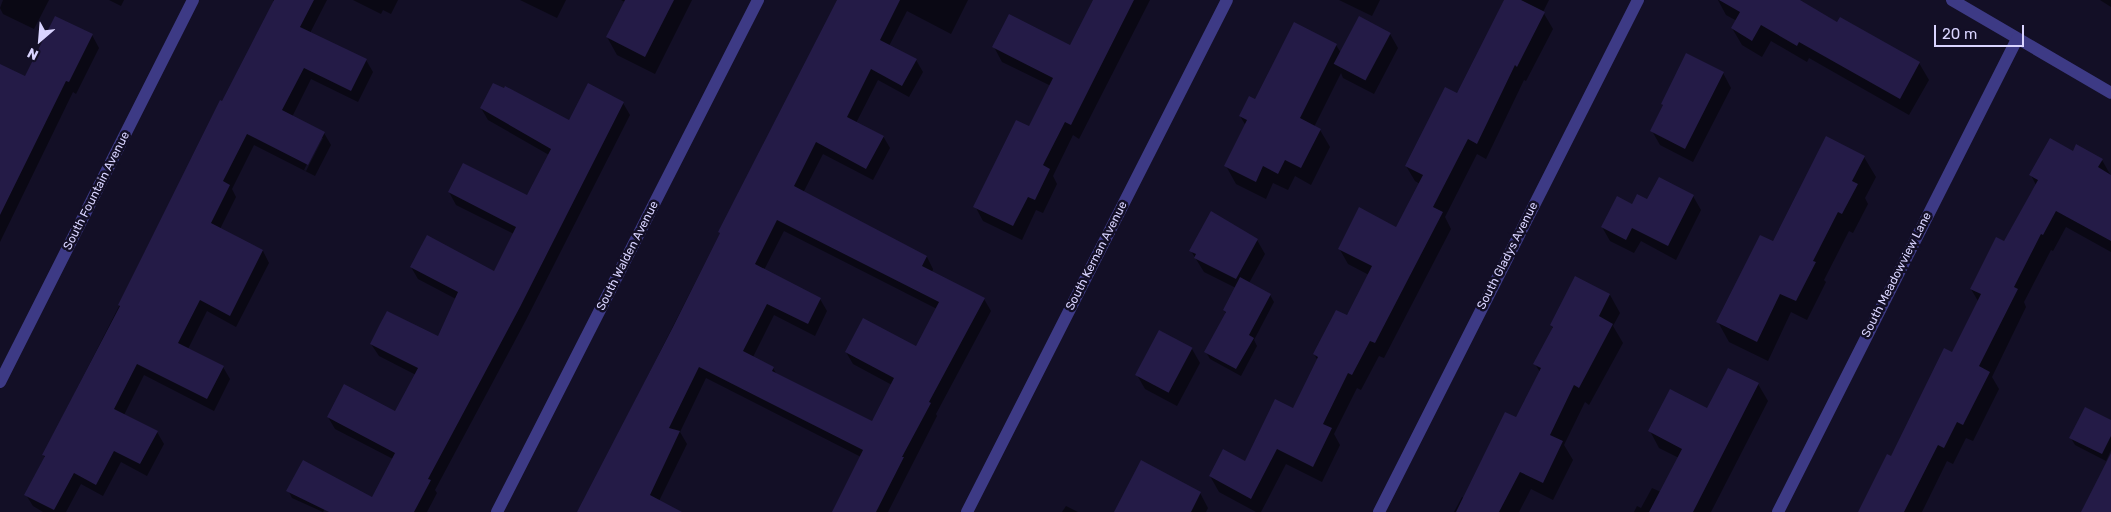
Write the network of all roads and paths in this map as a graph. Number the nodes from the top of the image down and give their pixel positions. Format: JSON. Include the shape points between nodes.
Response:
{"nodes":[{"id":1,"x":193,"y":0,"type":"edge"},
{"id":2,"x":758,"y":0,"type":"edge"},
{"id":3,"x":1228,"y":0,"type":"edge"},
{"id":4,"x":1638,"y":0,"type":"edge"},
{"id":5,"x":1952,"y":0,"type":"edge"},
{"id":6,"x":2016,"y":39,"type":"junction"},
{"id":7,"x":2111,"y":93,"type":"edge"},
{"id":8,"x":0,"y":382,"type":"edge"},
{"id":9,"x":497,"y":512,"type":"edge"},
{"id":10,"x":967,"y":512,"type":"edge"},
{"id":11,"x":1379,"y":512,"type":"edge"},
{"id":12,"x":1778,"y":512,"type":"edge"}],
"edges":[{"from":1,"to":8,"type":"street","name":"South Fountain Avenue"},
{"from":2,"to":9,"type":"street","name":"South Walden Avenue"},
{"from":3,"to":10,"type":"street","name":"South Kernan Avenue"},
{"from":4,"to":11,"type":"street","name":"South Gladys Avenue"},
{"from":5,"to":6,"type":"street"},
{"from":6,"to":7,"type":"street"},
{"from":6,"to":12,"type":"street","name":"South Meadowview Lane"}]}
